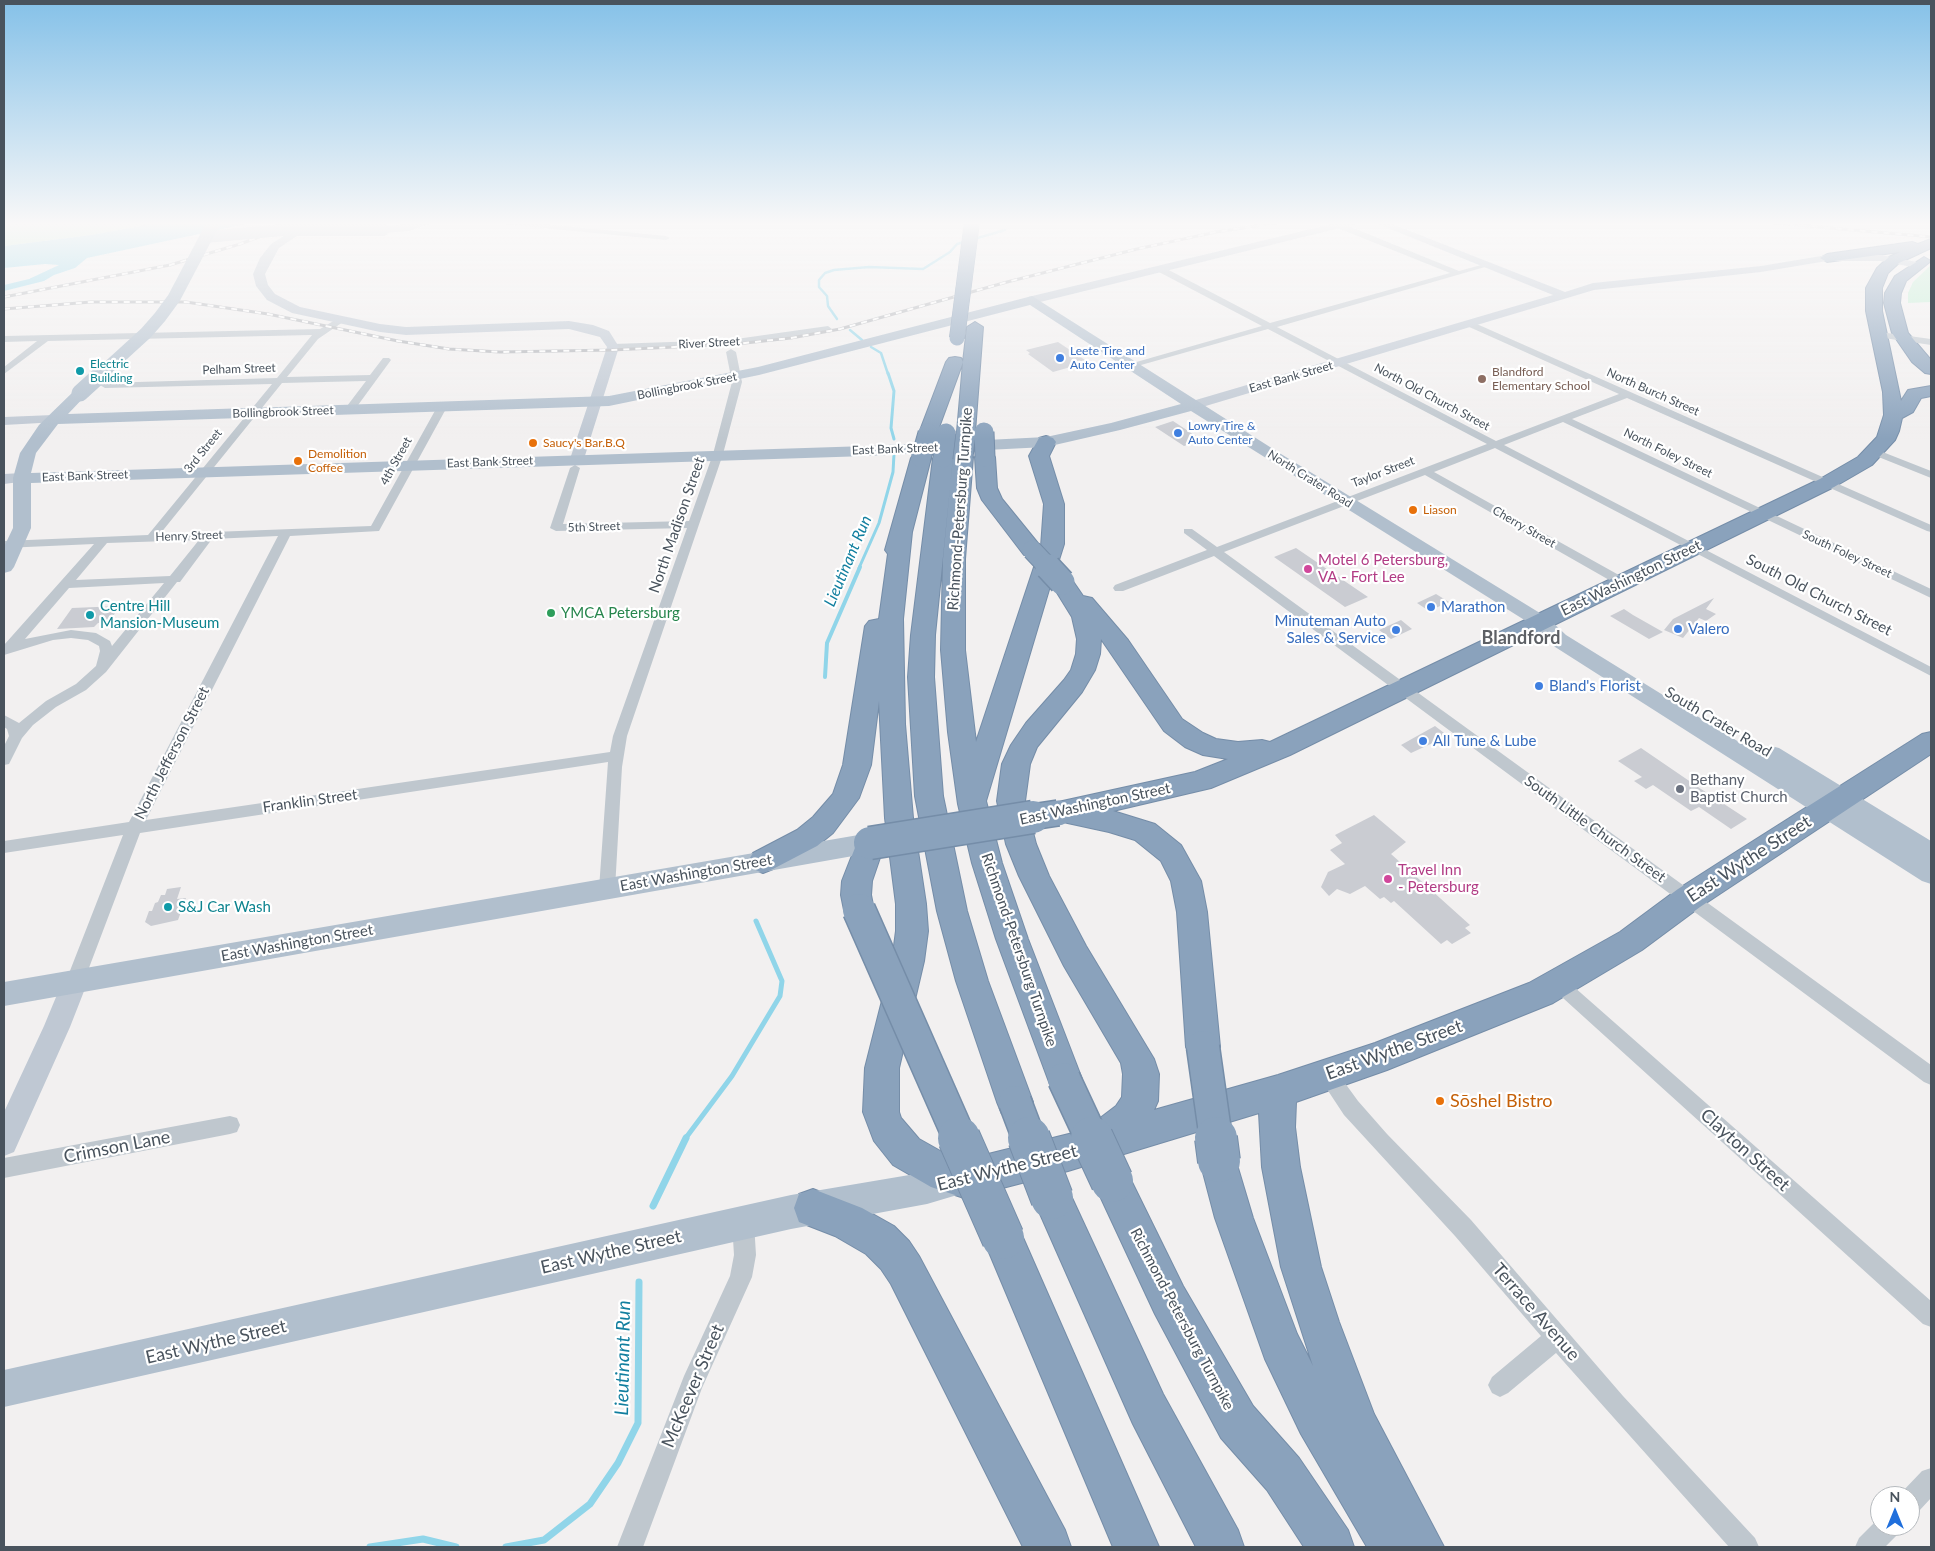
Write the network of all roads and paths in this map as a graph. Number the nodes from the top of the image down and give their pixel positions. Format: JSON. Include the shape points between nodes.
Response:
{"nodes":[{"id":1,"x":176,"y":294,"type":"edge"},
{"id":2,"x":269,"y":294,"type":"edge"},
{"id":3,"x":970,"y":294,"type":"edge"},
{"id":4,"x":1055,"y":294,"type":"edge"},
{"id":5,"x":1209,"y":294,"type":"edge"},
{"id":6,"x":1381,"y":294,"type":"edge"},
{"id":7,"x":1874,"y":294,"type":"edge"},
{"id":8,"x":1893,"y":294,"type":"edge"},
{"id":9,"x":1563,"y":295,"type":"edge"},
{"id":10,"x":978,"y":298,"type":"dead end"},
{"id":11,"x":1032,"y":300,"type":"junction"},
{"id":12,"x":340,"y":320,"type":"junction"},
{"id":13,"x":1470,"y":324,"type":"junction"},
{"id":14,"x":1269,"y":326,"type":"junction"},
{"id":15,"x":828,"y":329,"type":"dead end"},
{"id":16,"x":320,"y":332,"type":"junction"},
{"id":17,"x":969,"y":335,"type":"junction"},
{"id":18,"x":1880,"y":335,"type":"junction"},
{"id":19,"x":46,"y":338,"type":"junction"},
{"id":20,"x":4,"y":339,"type":"edge"},
{"id":21,"x":1904,"y":339,"type":"junction"},
{"id":22,"x":1931,"y":342,"type":"edge"},
{"id":23,"x":613,"y":347,"type":"junction"},
{"id":24,"x":731,"y":352,"type":"dead end"},
{"id":25,"x":386,"y":360,"type":"dead end"},
{"id":26,"x":1339,"y":362,"type":"junction"},
{"id":27,"x":1131,"y":365,"type":"junction"},
{"id":28,"x":1931,"y":369,"type":"edge"},
{"id":29,"x":4,"y":371,"type":"edge"},
{"id":30,"x":737,"y":376,"type":"junction"},
{"id":31,"x":373,"y":378,"type":"junction"},
{"id":32,"x":280,"y":380,"type":"junction"},
{"id":33,"x":105,"y":385,"type":"dead end"},
{"id":34,"x":1931,"y":391,"type":"edge"},
{"id":35,"x":1628,"y":394,"type":"junction"},
{"id":36,"x":596,"y":402,"type":"junction"},
{"id":37,"x":1194,"y":405,"type":"junction"},
{"id":38,"x":442,"y":407,"type":"junction"},
{"id":39,"x":349,"y":410,"type":"junction"},
{"id":40,"x":252,"y":413,"type":"junction"},
{"id":41,"x":1893,"y":415,"type":"junction"},
{"id":42,"x":1563,"y":418,"type":"junction"},
{"id":43,"x":53,"y":419,"type":"junction"},
{"id":44,"x":4,"y":421,"type":"edge"},
{"id":45,"x":1046,"y":442,"type":"junction"},
{"id":46,"x":1494,"y":444,"type":"junction"},
{"id":47,"x":948,"y":449,"type":"junction"},
{"id":48,"x":1875,"y":452,"type":"junction"},
{"id":49,"x":718,"y":454,"type":"junction"},
{"id":50,"x":577,"y":463,"type":"junction"},
{"id":51,"x":410,"y":465,"type":"junction"},
{"id":52,"x":1425,"y":471,"type":"junction"},
{"id":53,"x":204,"y":472,"type":"junction"},
{"id":54,"x":1931,"y":475,"type":"edge"},
{"id":55,"x":4,"y":478,"type":"edge"},
{"id":56,"x":22,"y":478,"type":"junction"},
{"id":57,"x":1827,"y":483,"type":"junction"},
{"id":58,"x":1346,"y":501,"type":"junction"},
{"id":59,"x":1762,"y":514,"type":"junction"},
{"id":60,"x":695,"y":524,"type":"junction"},
{"id":61,"x":375,"y":529,"type":"joint"},
{"id":62,"x":1931,"y":529,"type":"edge"},
{"id":63,"x":1188,"y":531,"type":"dead end"},
{"id":64,"x":286,"y":532,"type":"junction"},
{"id":65,"x":901,"y":532,"type":"junction"},
{"id":66,"x":209,"y":535,"type":"junction"},
{"id":67,"x":151,"y":538,"type":"junction"},
{"id":68,"x":104,"y":540,"type":"junction"},
{"id":69,"x":10,"y":544,"type":"edge"},
{"id":70,"x":1692,"y":548,"type":"junction"},
{"id":71,"x":1216,"y":551,"type":"junction"},
{"id":72,"x":4,"y":567,"type":"edge"},
{"id":73,"x":176,"y":579,"type":"junction"},
{"id":74,"x":1062,"y":582,"type":"junction"},
{"id":75,"x":1622,"y":582,"type":"junction"},
{"id":76,"x":66,"y":584,"type":"junction"},
{"id":77,"x":1119,"y":588,"type":"dead end"},
{"id":78,"x":1931,"y":594,"type":"edge"},
{"id":79,"x":1540,"y":622,"type":"junction"},
{"id":80,"x":8,"y":649,"type":"edge"},
{"id":81,"x":101,"y":669,"type":"junction"},
{"id":82,"x":1931,"y":672,"type":"edge"},
{"id":83,"x":1404,"y":689,"type":"junction"},
{"id":84,"x":4,"y":720,"type":"edge"},
{"id":85,"x":16,"y":736,"type":"junction"},
{"id":86,"x":1931,"y":740,"type":"edge"},
{"id":87,"x":1281,"y":748,"type":"junction"},
{"id":88,"x":616,"y":756,"type":"junction"},
{"id":89,"x":4,"y":760,"type":"edge"},
{"id":90,"x":1834,"y":803,"type":"junction"},
{"id":91,"x":972,"y":804,"type":"junction"},
{"id":92,"x":1058,"y":814,"type":"junction"},
{"id":93,"x":135,"y":827,"type":"junction"},
{"id":94,"x":870,"y":843,"type":"junction"},
{"id":95,"x":4,"y":847,"type":"edge"},
{"id":96,"x":1931,"y":853,"type":"edge"},
{"id":97,"x":763,"y":861,"type":"junction"},
{"id":98,"x":1931,"y":874,"type":"edge"},
{"id":99,"x":607,"y":889,"type":"junction"},
{"id":100,"x":1689,"y":898,"type":"junction"},
{"id":101,"x":75,"y":981,"type":"junction"},
{"id":102,"x":1559,"y":984,"type":"junction"},
{"id":103,"x":4,"y":994,"type":"edge"},
{"id":104,"x":1327,"y":1074,"type":"junction"},
{"id":105,"x":1931,"y":1076,"type":"edge"},
{"id":106,"x":1278,"y":1091,"type":"junction"},
{"id":107,"x":230,"y":1125,"type":"dead end"},
{"id":108,"x":4,"y":1142,"type":"edge"},
{"id":109,"x":1094,"y":1145,"type":"junction"},
{"id":110,"x":4,"y":1168,"type":"edge"},
{"id":111,"x":964,"y":1179,"type":"junction"},
{"id":112,"x":813,"y":1208,"type":"junction"},
{"id":113,"x":743,"y":1223,"type":"junction"},
{"id":114,"x":1931,"y":1316,"type":"edge"},
{"id":115,"x":1558,"y":1337,"type":"junction"},
{"id":116,"x":1500,"y":1385,"type":"dead end"},
{"id":117,"x":4,"y":1389,"type":"edge"},
{"id":118,"x":1237,"y":1422,"type":"junction"},
{"id":119,"x":1931,"y":1480,"type":"edge"},
{"id":120,"x":1920,"y":1492,"type":"edge"},
{"id":121,"x":1878,"y":1536,"type":"edge"},
{"id":122,"x":630,"y":1547,"type":"edge"},
{"id":123,"x":1048,"y":1547,"type":"edge"},
{"id":124,"x":1136,"y":1547,"type":"edge"},
{"id":125,"x":1222,"y":1547,"type":"edge"},
{"id":126,"x":1308,"y":1547,"type":"edge"},
{"id":127,"x":1331,"y":1547,"type":"edge"},
{"id":128,"x":1393,"y":1547,"type":"edge"},
{"id":129,"x":1420,"y":1547,"type":"edge"},
{"id":130,"x":1746,"y":1547,"type":"edge"},
{"id":131,"x":1868,"y":1547,"type":"edge"}],
"edges":[{"from":1,"to":43,"type":"main road","bridge":true,"via":[[146,333]]},
{"from":2,"to":12,"type":"street","via":[[288,306]]},
{"from":3,"to":17,"type":"highway","name":"Richmond-Petersburg Turnpike","bridge":true},
{"from":4,"to":11,"type":"street","name":"Bollingbrook Street"},
{"from":5,"to":14,"type":"street","name":"North Old Church Street"},
{"from":6,"to":14,"type":"street"},
{"from":7,"to":18,"type":"highway","name":"East Washington Street"},
{"from":8,"to":21,"type":"highway","via":[[1895,321]]},
{"from":9,"to":13,"type":"street","name":"East Bank Street"},
{"from":10,"to":17,"type":"highway","name":"Richmond-Petersburg Turnpike"},
{"from":11,"to":27,"type":"main road","name":"North Crater Road"},
{"from":11,"to":30,"type":"main road","name":"Bollingbrook Street"},
{"from":12,"to":16,"type":"street","name":"3rd Street"},
{"from":12,"to":23,"type":"street","via":[[406,331],[439,332],[554,324],[579,326],[610,338]]},
{"from":13,"to":26,"type":"street","name":"East Bank Street"},
{"from":13,"to":35,"type":"street","name":"North Burch Street"},
{"from":14,"to":26,"type":"street","name":"North Old Church Street"},
{"from":14,"to":27,"type":"street"},
{"from":15,"to":23,"type":"street","name":"River Street","via":[[729,343]]},
{"from":16,"to":19,"type":"street"},
{"from":16,"to":32,"type":"street","name":"3rd Street"},
{"from":17,"to":47,"type":"highway","name":"Richmond-Petersburg Turnpike","via":[[955,362]]},
{"from":17,"to":47,"type":"highway","name":"Richmond-Petersburg Turnpike","bridge":true,"via":[[975,432]]},
{"from":18,"to":21,"type":"street"},
{"from":18,"to":41,"type":"highway","name":"East Washington Street","via":[[1892,392]]},
{"from":19,"to":20,"type":"street"},
{"from":19,"to":29,"type":"street"},
{"from":21,"to":22,"type":"street"},
{"from":21,"to":28,"type":"highway"},
{"from":23,"to":36,"type":"street","name":"5th Street"},
{"from":24,"to":30,"type":"street"},
{"from":25,"to":31,"type":"street"},
{"from":26,"to":37,"type":"street","name":"East Bank Street"},
{"from":26,"to":46,"type":"street","name":"North Old Church Street"},
{"from":27,"to":37,"type":"main road","name":"North Crater Road"},
{"from":30,"to":36,"type":"main road","name":"Bollingbrook Street"},
{"from":30,"to":49,"type":"street","name":"North Madison Street"},
{"from":31,"to":32,"type":"street","name":"Pelham Street"},
{"from":31,"to":39,"type":"street"},
{"from":32,"to":33,"type":"street","name":"Pelham Street"},
{"from":32,"to":40,"type":"street","name":"3rd Street"},
{"from":34,"to":41,"type":"highway","via":[[1914,394],[1907,408]]},
{"from":35,"to":42,"type":"street","name":"Taylor Street"},
{"from":35,"to":57,"type":"street","name":"North Burch Street"},
{"from":36,"to":38,"type":"main road","name":"Bollingbrook Street"},
{"from":36,"to":50,"type":"street","name":"5th Street"},
{"from":37,"to":45,"type":"main road","name":"East Bank Street"},
{"from":37,"to":58,"type":"main road","name":"North Crater Road"},
{"from":38,"to":39,"type":"main road","name":"Bollingbrook Street"},
{"from":38,"to":51,"type":"street","name":"4th Street"},
{"from":39,"to":40,"type":"main road","name":"Bollingbrook Street"},
{"from":40,"to":43,"type":"main road","name":"Bollingbrook Street"},
{"from":40,"to":53,"type":"street","name":"3rd Street"},
{"from":41,"to":48,"type":"highway","name":"East Washington Street","via":[[1890,431]]},
{"from":42,"to":46,"type":"street","name":"Taylor Street"},
{"from":42,"to":59,"type":"street","name":"North Foley Street"},
{"from":43,"to":44,"type":"street","name":"Bollingbrook Street"},
{"from":43,"to":56,"type":"main road","via":[[28,453]]},
{"from":45,"to":49,"type":"main road","name":"East Bank Street"},
{"from":45,"to":91,"type":"highway","via":[[1039,456],[1054,504],[1053,544],[992,731]]},
{"from":46,"to":52,"type":"street","name":"Taylor Street"},
{"from":46,"to":70,"type":"street","name":"North Old Church Street"},
{"from":47,"to":65,"type":"highway"},
{"from":47,"to":74,"type":"highway","bridge":true,"via":[[987,488],[992,500]]},
{"from":47,"to":91,"type":"highway","name":"Richmond-Petersburg Turnpike","via":[[954,559],[953,650]]},
{"from":47,"to":125,"type":"highway","name":"Richmond-Petersburg Turnpike","bridge":true,"via":[[922,643],[929,796],[957,929],[975,990],[1052,1198],[1148,1409]]},
{"from":48,"to":54,"type":"street"},
{"from":48,"to":57,"type":"highway","name":"East Washington Street"},
{"from":49,"to":50,"type":"main road","name":"East Bank Street"},
{"from":49,"to":60,"type":"street","name":"North Madison Street"},
{"from":50,"to":51,"type":"main road","name":"East Bank Street"},
{"from":50,"to":60,"type":"street","name":"5th Street","via":[[556,528]]},
{"from":51,"to":53,"type":"main road","name":"East Bank Street"},
{"from":51,"to":61,"type":"street","name":"4th Street"},
{"from":52,"to":58,"type":"street","name":"Taylor Street"},
{"from":52,"to":75,"type":"street","name":"Cherry Street"},
{"from":53,"to":56,"type":"main road","name":"East Bank Street"},
{"from":53,"to":67,"type":"street","name":"3rd Street"},
{"from":55,"to":56,"type":"street","name":"East Bank Street"},
{"from":56,"to":69,"type":"main road","via":[[22,528]]},
{"from":57,"to":59,"type":"highway","name":"East Washington Street"},
{"from":57,"to":62,"type":"street","name":"North Burch Street"},
{"from":58,"to":71,"type":"street","name":"Taylor Street"},
{"from":58,"to":79,"type":"main road","name":"North Crater Road"},
{"from":59,"to":70,"type":"highway","name":"East Washington Street"},
{"from":59,"to":78,"type":"street","name":"South Foley Street"},
{"from":60,"to":88,"type":"street","name":"North Madison Street","via":[[620,736]]},
{"from":61,"to":64,"type":"street","name":"Henry Street"},
{"from":63,"to":71,"type":"street","name":"South Little Church Street"},
{"from":64,"to":66,"type":"street","name":"Henry Street"},
{"from":64,"to":93,"type":"street","name":"North Jefferson Street"},
{"from":65,"to":97,"type":"highway","via":[[875,636],[853,782],[845,798],[823,824],[792,848]]},
{"from":65,"to":111,"type":"highway","via":[[892,619],[892,724],[912,932],[882,1068],[881,1112],[887,1128],[906,1152],[944,1174]]},
{"from":66,"to":67,"type":"street","name":"Henry Street"},
{"from":66,"to":73,"type":"street"},
{"from":67,"to":68,"type":"street","name":"Henry Street"},
{"from":68,"to":69,"type":"street","name":"Henry Street"},
{"from":68,"to":76,"type":"street"},
{"from":69,"to":72,"type":"main road"},
{"from":70,"to":75,"type":"highway","name":"East Washington Street"},
{"from":70,"to":82,"type":"street","name":"South Old Church Street"},
{"from":71,"to":77,"type":"street","name":"Taylor Street"},
{"from":71,"to":83,"type":"street","name":"South Little Church Street"},
{"from":73,"to":76,"type":"street"},
{"from":73,"to":81,"type":"street"},
{"from":74,"to":87,"type":"highway","via":[[1086,605],[1129,660],[1165,716],[1184,734],[1212,748],[1225,750]]},
{"from":74,"to":109,"type":"highway","via":[[1084,617],[1089,639],[1088,654],[1073,686],[1024,745],[1016,764],[1011,801],[1021,844],[1034,876],[1075,956],[1137,1058],[1141,1074],[1140,1101],[1129,1118]]},
{"from":75,"to":79,"type":"highway","name":"East Washington Street"},
{"from":76,"to":80,"type":"street"},
{"from":79,"to":83,"type":"highway","name":"East Washington Street"},
{"from":79,"to":90,"type":"main road","name":"South Crater Road","via":[[1573,633]]},
{"from":80,"to":81,"type":"street","via":[[53,636],[91,636],[105,644],[107,651]]},
{"from":81,"to":85,"type":"street","via":[[81,687],[38,713]]},
{"from":83,"to":87,"type":"highway","name":"East Washington Street"},
{"from":83,"to":100,"type":"street","name":"South Little Church Street"},
{"from":84,"to":85,"type":"street","via":[[14,727]]},
{"from":85,"to":89,"type":"street"},
{"from":86,"to":90,"type":"highway","name":"East Wythe Street"},
{"from":87,"to":92,"type":"highway","name":"East Washington Street","via":[[1201,781]]},
{"from":88,"to":93,"type":"street","name":"Franklin Street"},
{"from":88,"to":99,"type":"street","name":"North Madison Street"},
{"from":90,"to":96,"type":"main road","name":"South Crater Road"},
{"from":90,"to":98,"type":"main road","name":"South Crater Road"},
{"from":90,"to":100,"type":"highway","name":"East Wythe Street"},
{"from":91,"to":118,"type":"highway","name":"Richmond-Petersburg Turnpike","bridge":true,"via":[[1012,939],[1064,1079],[1169,1300]]},
{"from":92,"to":94,"type":"highway","name":"East Washington Street","bridge":true},
{"from":92,"to":128,"type":"highway","bridge":true,"via":[[1110,821],[1145,832],[1171,854],[1180,867],[1192,912],[1203,1047],[1219,1161],[1234,1218],[1280,1344],[1316,1419]]},
{"from":93,"to":95,"type":"street","name":"Franklin Street"},
{"from":93,"to":101,"type":"street","name":"North Jefferson Street"},
{"from":94,"to":97,"type":"main road","name":"East Washington Street"},
{"from":94,"to":124,"type":"highway","bridge":true,"via":[[857,881],[859,910]]},
{"from":97,"to":99,"type":"main road","name":"East Washington Street"},
{"from":99,"to":101,"type":"main road","name":"East Washington Street"},
{"from":100,"to":102,"type":"highway","name":"East Wythe Street","via":[[1631,941]]},
{"from":100,"to":105,"type":"street","name":"South Little Church Street"},
{"from":101,"to":103,"type":"main road","name":"East Washington Street"},
{"from":101,"to":108,"type":"street"},
{"from":102,"to":104,"type":"highway","name":"East Wythe Street","via":[[1471,1022]]},
{"from":102,"to":114,"type":"street","name":"Clayton Street"},
{"from":104,"to":106,"type":"highway","name":"East Wythe Street"},
{"from":104,"to":115,"type":"street","name":"Terrace Avenue","via":[[1374,1134],[1463,1228]]},
{"from":106,"to":109,"type":"highway","name":"East Wythe Street"},
{"from":106,"to":129,"type":"highway","via":[[1281,1167],[1301,1267],[1318,1322],[1356,1425]]},
{"from":107,"to":110,"type":"street","name":"Crimson Lane"},
{"from":109,"to":111,"type":"highway","name":"East Wythe Street"},
{"from":111,"to":112,"type":"main road","name":"East Wythe Street"},
{"from":112,"to":113,"type":"main road","name":"East Wythe Street"},
{"from":112,"to":123,"type":"highway","via":[[880,1240],[896,1255]]},
{"from":113,"to":117,"type":"main road","name":"East Wythe Street"},
{"from":113,"to":122,"type":"street","name":"McKeever Street","via":[[745,1256],[741,1277],[692,1384]]},
{"from":115,"to":116,"type":"street"},
{"from":115,"to":130,"type":"street","name":"Terrace Avenue"},
{"from":118,"to":126,"type":"highway"},
{"from":118,"to":127,"type":"highway","name":"Richmond-Petersburg Turnpike","via":[[1283,1474]]},
{"from":119,"to":120,"type":"street"},
{"from":121,"to":131,"type":"street"}]}
